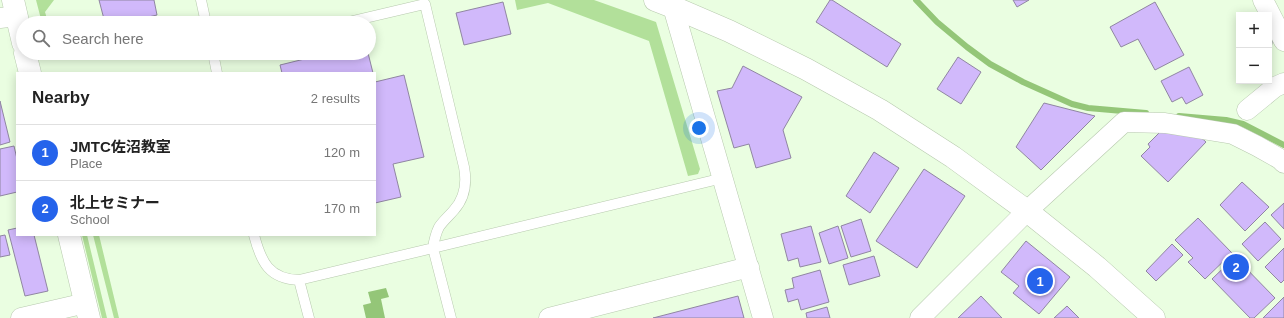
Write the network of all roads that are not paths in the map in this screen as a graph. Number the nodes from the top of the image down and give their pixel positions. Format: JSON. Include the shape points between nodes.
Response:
{"nodes":[{"id":1,"x":201,"y":0,"type":"edge"},
{"id":2,"x":1263,"y":0,"type":"edge"},
{"id":3,"x":666,"y":2,"type":"edge"},
{"id":4,"x":10,"y":11,"type":"edge"},
{"id":5,"x":204,"y":16,"type":"edge"},
{"id":6,"x":374,"y":16,"type":"edge"},
{"id":7,"x":16,"y":26,"type":"edge"},
{"id":8,"x":1284,"y":41,"type":"edge"},
{"id":9,"x":27,"y":60,"type":"edge"},
{"id":10,"x":216,"y":60,"type":"edge"},
{"id":11,"x":30,"y":72,"type":"edge"},
{"id":12,"x":217,"y":72,"type":"edge"},
{"id":13,"x":1284,"y":82,"type":"edge"},
{"id":14,"x":1247,"y":110,"type":"dead end"},
{"id":15,"x":1284,"y":163,"type":"edge"},
{"id":16,"x":723,"y":178,"type":"junction"},
{"id":17,"x":1027,"y":211,"type":"junction"},
{"id":18,"x":69,"y":236,"type":"edge"},
{"id":19,"x":254,"y":236,"type":"edge"},
{"id":20,"x":433,"y":248,"type":"junction"},
{"id":21,"x":749,"y":267,"type":"junction"},
{"id":22,"x":299,"y":280,"type":"junction"},
{"id":23,"x":88,"y":310,"type":"edge"},
{"id":24,"x":562,"y":316,"type":"edge"},
{"id":25,"x":21,"y":318,"type":"edge"},
{"id":26,"x":309,"y":318,"type":"edge"},
{"id":27,"x":451,"y":318,"type":"edge"},
{"id":28,"x":763,"y":318,"type":"edge"},
{"id":29,"x":920,"y":318,"type":"edge"},
{"id":30,"x":1154,"y":318,"type":"edge"}],
"edges":[{"from":1,"to":5,"type":"lane"},
{"from":2,"to":8,"type":"street"},
{"from":3,"to":16,"type":"street"},
{"from":3,"to":17,"type":"street","via":[[806,69],[880,110],[953,157]]},
{"from":4,"to":7,"type":"street"},
{"from":6,"to":20,"type":"lane","via":[[425,4],[466,175],[462,199],[440,227]]},
{"from":9,"to":11,"type":"street"},
{"from":10,"to":12,"type":"lane"},
{"from":13,"to":14,"type":"street"},
{"from":15,"to":17,"type":"street","via":[[1233,134],[1165,124],[1124,122]]},
{"from":16,"to":20,"type":"lane"},
{"from":16,"to":21,"type":"street"},
{"from":17,"to":29,"type":"street"},
{"from":17,"to":30,"type":"street","via":[[1097,267]]},
{"from":18,"to":23,"type":"street"},
{"from":19,"to":22,"type":"lane","via":[[264,263],[275,275]]},
{"from":20,"to":22,"type":"lane"},
{"from":20,"to":27,"type":"lane"},
{"from":21,"to":24,"type":"street"},
{"from":21,"to":28,"type":"street"},
{"from":22,"to":26,"type":"lane"},
{"from":23,"to":25,"type":"street"}]}
